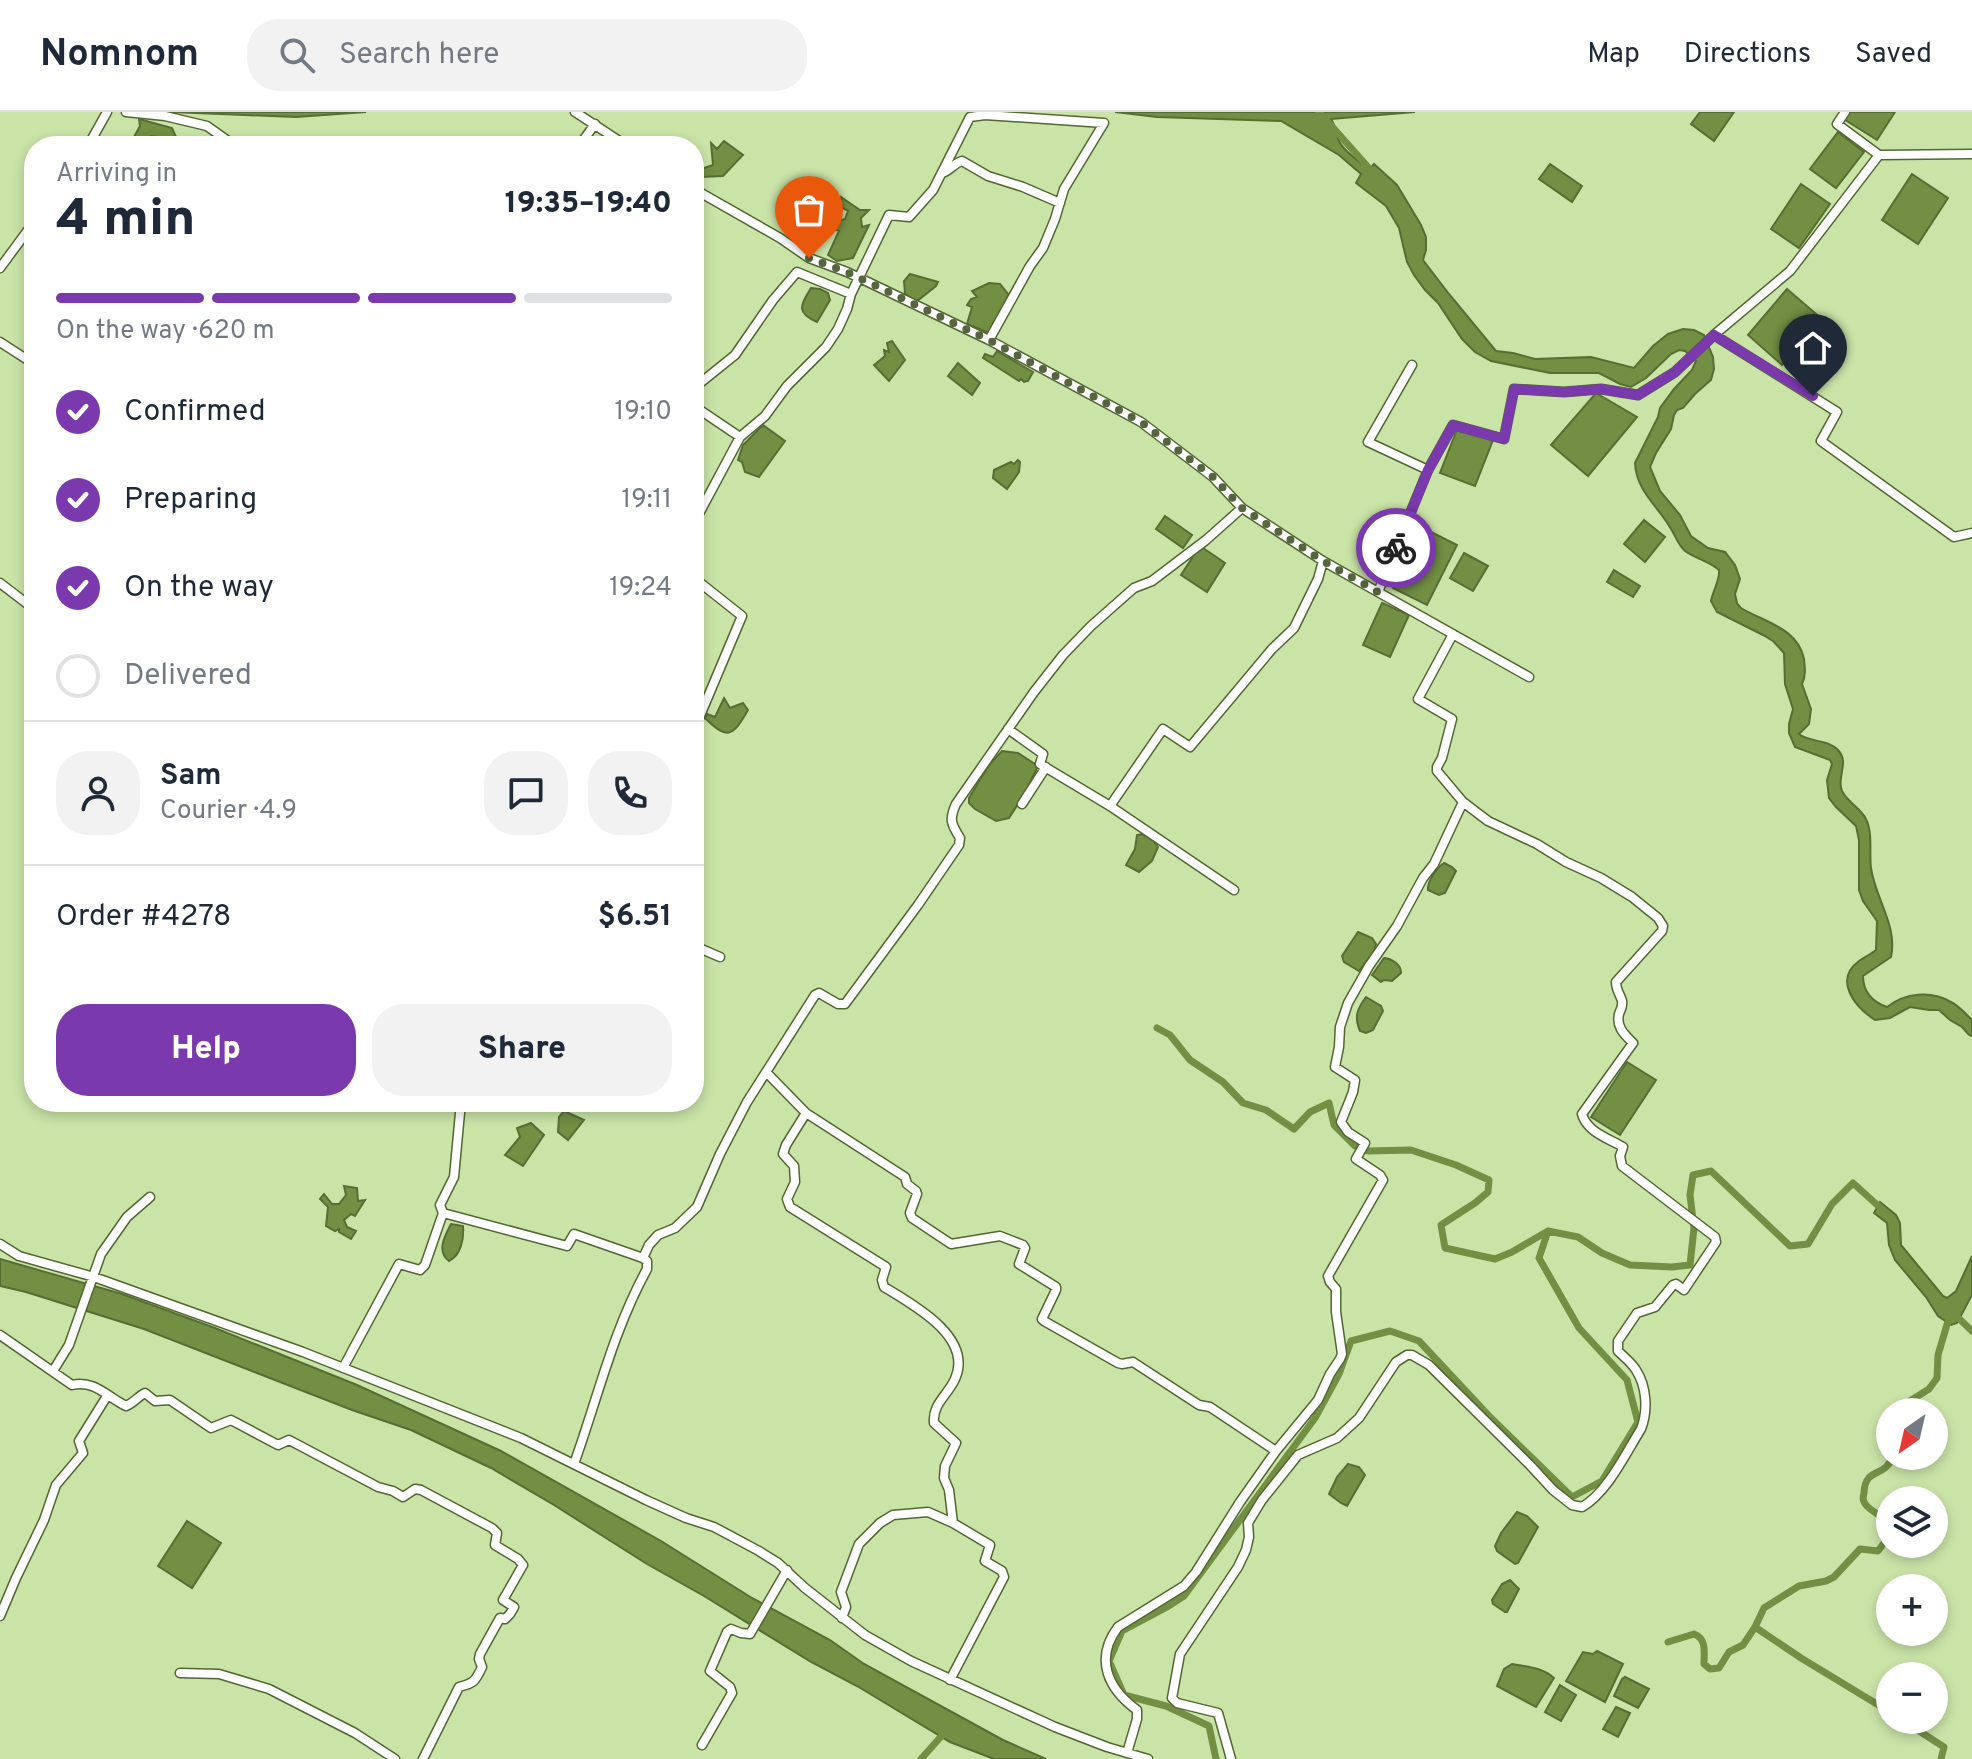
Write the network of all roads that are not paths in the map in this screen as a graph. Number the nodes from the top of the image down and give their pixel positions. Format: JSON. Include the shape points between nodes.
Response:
{"nodes":[{"id":1,"x":107,"y":112,"type":"edge"},
{"id":2,"x":126,"y":112,"type":"edge"},
{"id":3,"x":575,"y":112,"type":"edge"},
{"id":4,"x":1845,"y":112,"type":"edge"},
{"id":5,"x":595,"y":124,"type":"junction"},
{"id":6,"x":94,"y":136,"type":"edge"},
{"id":7,"x":221,"y":136,"type":"edge"},
{"id":8,"x":586,"y":136,"type":"edge"},
{"id":9,"x":612,"y":136,"type":"edge"},
{"id":10,"x":1972,"y":154,"type":"edge"},
{"id":11,"x":1879,"y":155,"type":"junction"},
{"id":12,"x":941,"y":174,"type":"junction"},
{"id":13,"x":704,"y":195,"type":"edge"},
{"id":14,"x":1060,"y":203,"type":"junction"},
{"id":15,"x":24,"y":236,"type":"edge"},
{"id":16,"x":0,"y":268,"type":"edge"},
{"id":17,"x":859,"y":278,"type":"junction"},
{"id":18,"x":851,"y":294,"type":"junction"},
{"id":19,"x":1714,"y":335,"type":"junction"},
{"id":20,"x":989,"y":340,"type":"junction"},
{"id":21,"x":0,"y":342,"type":"edge"},
{"id":22,"x":24,"y":358,"type":"edge"},
{"id":23,"x":1412,"y":365,"type":"dead end"},
{"id":24,"x":704,"y":380,"type":"edge"},
{"id":25,"x":704,"y":413,"type":"edge"},
{"id":26,"x":740,"y":437,"type":"junction"},
{"id":27,"x":1428,"y":470,"type":"junction"},
{"id":28,"x":704,"y":504,"type":"edge"},
{"id":29,"x":1242,"y":508,"type":"junction"},
{"id":30,"x":1972,"y":533,"type":"edge"},
{"id":31,"x":1323,"y":561,"type":"junction"},
{"id":32,"x":0,"y":583,"type":"edge"},
{"id":33,"x":704,"y":586,"type":"edge"},
{"id":34,"x":1378,"y":592,"type":"junction"},
{"id":35,"x":24,"y":601,"type":"edge"},
{"id":36,"x":1453,"y":634,"type":"junction"},
{"id":37,"x":1529,"y":677,"type":"dead end"},
{"id":38,"x":704,"y":706,"type":"edge"},
{"id":39,"x":1008,"y":729,"type":"junction"},
{"id":40,"x":1046,"y":767,"type":"junction"},
{"id":41,"x":1463,"y":802,"type":"junction"},
{"id":42,"x":1022,"y":804,"type":"dead end"},
{"id":43,"x":1110,"y":806,"type":"junction"},
{"id":44,"x":1234,"y":890,"type":"dead end"},
{"id":45,"x":704,"y":950,"type":"edge"},
{"id":46,"x":720,"y":957,"type":"dead end"},
{"id":47,"x":766,"y":1072,"type":"junction"},
{"id":48,"x":460,"y":1112,"type":"edge"},
{"id":49,"x":806,"y":1113,"type":"junction"},
{"id":50,"x":150,"y":1197,"type":"dead end"},
{"id":51,"x":443,"y":1213,"type":"junction"},
{"id":52,"x":0,"y":1244,"type":"edge"},
{"id":53,"x":643,"y":1258,"type":"junction"},
{"id":54,"x":93,"y":1279,"type":"junction"},
{"id":55,"x":0,"y":1335,"type":"edge"},
{"id":56,"x":343,"y":1368,"type":"junction"},
{"id":57,"x":53,"y":1371,"type":"junction"},
{"id":58,"x":107,"y":1396,"type":"junction"},
{"id":59,"x":1276,"y":1451,"type":"junction"},
{"id":60,"x":574,"y":1464,"type":"junction"},
{"id":61,"x":953,"y":1523,"type":"junction"},
{"id":62,"x":787,"y":1570,"type":"junction"},
{"id":63,"x":0,"y":1616,"type":"edge"},
{"id":64,"x":842,"y":1618,"type":"junction"},
{"id":65,"x":180,"y":1673,"type":"dead end"},
{"id":66,"x":950,"y":1680,"type":"junction"},
{"id":67,"x":702,"y":1745,"type":"dead end"},
{"id":68,"x":1127,"y":1753,"type":"junction"},
{"id":69,"x":395,"y":1759,"type":"edge"},
{"id":70,"x":423,"y":1759,"type":"edge"},
{"id":71,"x":1148,"y":1759,"type":"edge"},
{"id":72,"x":1231,"y":1759,"type":"edge"}],
"edges":[{"from":1,"to":6,"type":"street"},
{"from":2,"to":7,"type":"street","via":[[207,126]]},
{"from":3,"to":5,"type":"street"},
{"from":4,"to":11,"type":"street","via":[[1837,124]]},
{"from":5,"to":8,"type":"street"},
{"from":5,"to":9,"type":"street"},
{"from":10,"to":11,"type":"street"},
{"from":11,"to":19,"type":"street","via":[[1790,271]]},
{"from":12,"to":14,"type":"street","via":[[962,161]]},
{"from":12,"to":14,"type":"street","via":[[970,117],[1104,123]]},
{"from":12,"to":17,"type":"street","via":[[909,217],[889,215]]},
{"from":13,"to":17,"type":"street","via":[[809,258]]},
{"from":14,"to":20,"type":"street","via":[[1043,248]]},
{"from":15,"to":16,"type":"street"},
{"from":17,"to":18,"type":"street"},
{"from":17,"to":20,"type":"street"},
{"from":18,"to":24,"type":"street","via":[[797,272],[735,355]]},
{"from":18,"to":26,"type":"street","via":[[826,347]]},
{"from":19,"to":27,"type":"street","via":[[1675,372],[1638,395],[1601,389],[1514,389],[1504,439],[1453,425]]},
{"from":19,"to":30,"type":"street","via":[[1837,412],[1821,441],[1954,537]]},
{"from":20,"to":29,"type":"street","via":[[1141,422],[1213,477]]},
{"from":21,"to":22,"type":"street"},
{"from":23,"to":27,"type":"street","via":[[1368,442]]},
{"from":25,"to":26,"type":"street"},
{"from":26,"to":28,"type":"street"},
{"from":27,"to":34,"type":"street"},
{"from":29,"to":31,"type":"street"},
{"from":29,"to":39,"type":"street","via":[[1091,626]]},
{"from":31,"to":34,"type":"street"},
{"from":31,"to":43,"type":"street","via":[[1294,628],[1190,747],[1163,729]]},
{"from":32,"to":35,"type":"street"},
{"from":33,"to":38,"type":"street","via":[[742,616]]},
{"from":34,"to":36,"type":"street"},
{"from":36,"to":37,"type":"street"},
{"from":36,"to":41,"type":"street","via":[[1418,699],[1452,719],[1437,771]]},
{"from":39,"to":40,"type":"street","via":[[1043,754],[1040,764]]},
{"from":39,"to":47,"type":"street","via":[[956,804],[951,823],[959,845],[918,905],[845,1004],[815,995]]},
{"from":40,"to":42,"type":"street"},
{"from":40,"to":43,"type":"street"},
{"from":41,"to":59,"type":"street","via":[[1434,864],[1348,1003],[1340,1027],[1335,1067],[1355,1080],[1341,1122],[1365,1143],[1356,1159],[1383,1180],[1328,1276],[1336,1289],[1342,1354],[1318,1400]]},
{"from":41,"to":72,"type":"street","via":[[1488,821],[1632,897],[1663,926],[1616,982],[1620,1029],[1633,1043],[1582,1114],[1591,1129],[1623,1147],[1622,1166],[1716,1242],[1684,1290],[1673,1285],[1655,1307],[1637,1313],[1618,1341],[1618,1351],[1636,1370],[1644,1390],[1645,1418],[1590,1503],[1572,1505],[1553,1490],[1454,1388],[1412,1355],[1396,1362],[1359,1418],[1337,1438],[1298,1455],[1248,1523],[1246,1550],[1238,1567],[1178,1660],[1172,1698],[1219,1714]]},
{"from":43,"to":44,"type":"street"},
{"from":45,"to":46,"type":"street"},
{"from":47,"to":49,"type":"street"},
{"from":47,"to":53,"type":"street","via":[[732,1129],[697,1207],[675,1228],[658,1235]]},
{"from":48,"to":51,"type":"street","via":[[454,1177],[440,1205]]},
{"from":49,"to":59,"type":"street","via":[[905,1177],[917,1194],[910,1216],[951,1244],[1000,1236],[1023,1245],[1019,1264],[1056,1287],[1044,1321],[1118,1363],[1133,1362]]},
{"from":49,"to":61,"type":"street","via":[[783,1154],[794,1166],[790,1207],[886,1267],[884,1287],[933,1318],[953,1346],[959,1364],[955,1379],[933,1413],[934,1423],[956,1443],[944,1478]]},
{"from":50,"to":54,"type":"street","via":[[113,1235]]},
{"from":51,"to":53,"type":"street","via":[[567,1246],[574,1234]]},
{"from":51,"to":56,"type":"street","via":[[425,1265],[420,1270],[399,1264]]},
{"from":52,"to":54,"type":"street","via":[[19,1256]]},
{"from":53,"to":60,"type":"street","via":[[647,1269],[615,1339]]},
{"from":54,"to":56,"type":"street"},
{"from":54,"to":57,"type":"street","via":[[69,1345]]},
{"from":55,"to":57,"type":"street"},
{"from":56,"to":60,"type":"street"},
{"from":57,"to":58,"type":"street","via":[[72,1385],[95,1385]]},
{"from":58,"to":63,"type":"street","via":[[79,1441],[83,1453],[56,1485]]},
{"from":58,"to":70,"type":"street","via":[[126,1406],[145,1393],[155,1401],[170,1400],[211,1428],[231,1420],[278,1445],[289,1440],[403,1497],[421,1490],[497,1533],[495,1545],[523,1565],[503,1600],[514,1607],[500,1618],[480,1654],[477,1677],[459,1687]]},
{"from":59,"to":68,"type":"street","via":[[1184,1586],[1111,1636],[1107,1675],[1123,1700],[1137,1710]]},
{"from":60,"to":62,"type":"street","via":[[723,1531]]},
{"from":61,"to":64,"type":"street","via":[[928,1512],[893,1515],[880,1523],[859,1544],[841,1592],[846,1607]]},
{"from":61,"to":66,"type":"street","via":[[990,1545],[985,1561],[1004,1577]]},
{"from":62,"to":64,"type":"street"},
{"from":62,"to":67,"type":"street","via":[[750,1634],[729,1630],[711,1668],[732,1689]]},
{"from":64,"to":66,"type":"street","via":[[877,1644]]},
{"from":65,"to":69,"type":"street","via":[[219,1674],[269,1689]]},
{"from":66,"to":68,"type":"street"},
{"from":68,"to":71,"type":"street"}]}
